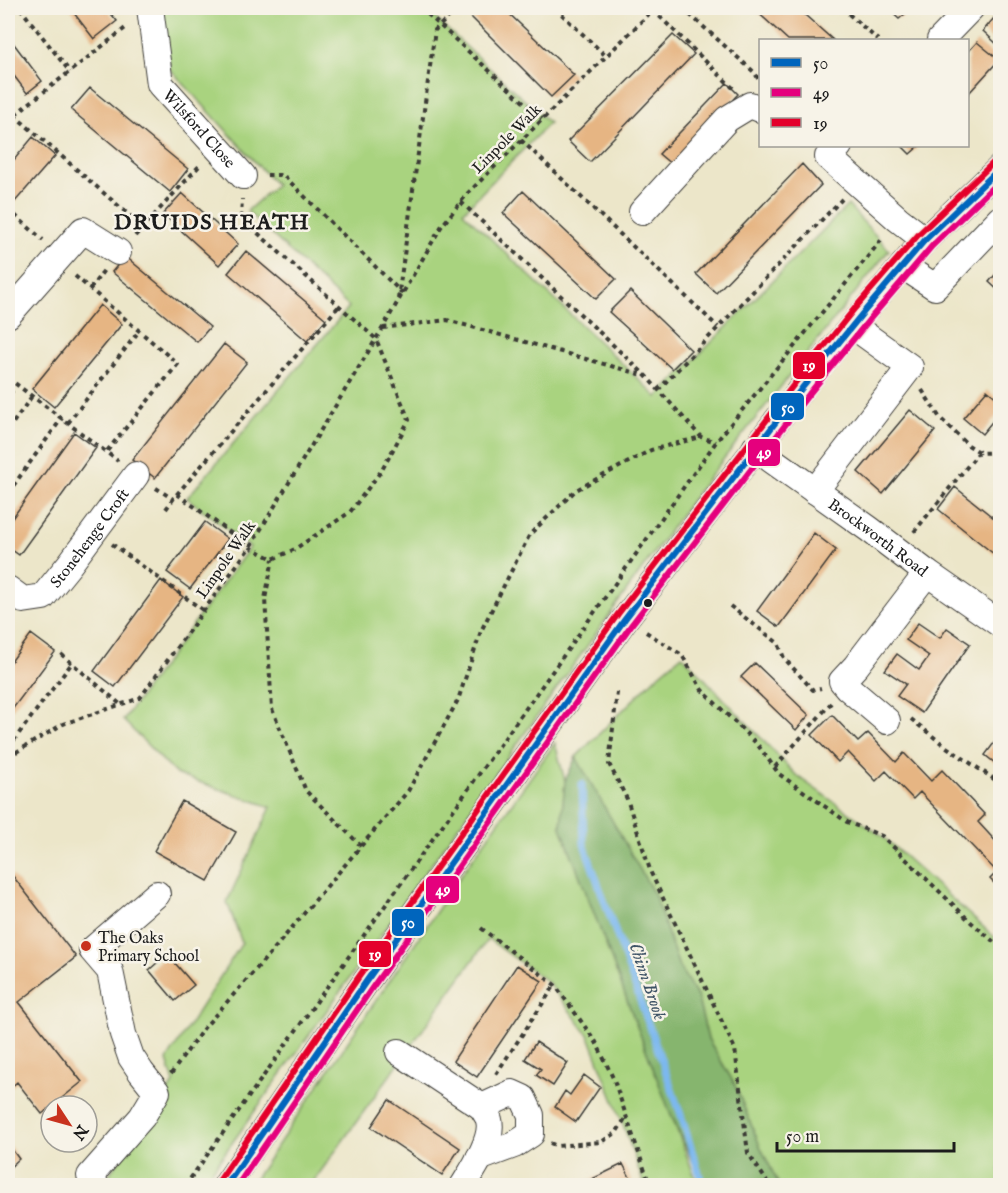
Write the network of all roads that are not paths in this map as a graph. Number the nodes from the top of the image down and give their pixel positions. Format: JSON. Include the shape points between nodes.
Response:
{"nodes":[{"id":1,"x":150,"y":8,"type":"edge"},
{"id":2,"x":971,"y":8,"type":"edge"},
{"id":3,"x":941,"y":39,"type":"edge"},
{"id":4,"x":757,"y":99,"type":"edge"},
{"id":5,"x":827,"y":149,"type":"edge"},
{"id":6,"x":1000,"y":168,"type":"edge"},
{"id":7,"x":243,"y":176,"type":"road end"},
{"id":8,"x":642,"y":212,"type":"dead end"},
{"id":9,"x":1000,"y":219,"type":"edge"},
{"id":10,"x":925,"y":240,"type":"junction"},
{"id":11,"x":118,"y":252,"type":"road end"},
{"id":12,"x":903,"y":266,"type":"junction"},
{"id":13,"x":8,"y":315,"type":"edge"},
{"id":14,"x":853,"y":326,"type":"junction"},
{"id":15,"x":755,"y":448,"type":"junction"},
{"id":16,"x":136,"y":475,"type":"road end"},
{"id":17,"x":815,"y":491,"type":"junction"},
{"id":18,"x":927,"y":573,"type":"junction"},
{"id":19,"x":8,"y":590,"type":"edge"},
{"id":20,"x":1000,"y":624,"type":"edge"},
{"id":21,"x":887,"y":721,"type":"road end"},
{"id":22,"x":157,"y":894,"type":"dead end"},
{"id":23,"x":399,"y":1052,"type":"dead end"},
{"id":24,"x":482,"y":1107,"type":"junction"},
{"id":25,"x":479,"y":1158,"type":"junction"},
{"id":26,"x":96,"y":1185,"type":"edge"},
{"id":27,"x":226,"y":1185,"type":"edge"},
{"id":28,"x":463,"y":1185,"type":"edge"}],
"edges":[{"from":1,"to":7,"type":"street","name":"Wilsford Close","via":[[160,84]]},
{"from":2,"to":3,"type":"street"},
{"from":4,"to":8,"type":"street","via":[[727,119]]},
{"from":5,"to":10,"type":"street","via":[[856,182]]},
{"from":6,"to":10,"type":"street"},
{"from":9,"to":12,"type":"street","via":[[935,287]]},
{"from":10,"to":12,"type":"street"},
{"from":11,"to":13,"type":"street","via":[[83,230]]},
{"from":12,"to":14,"type":"street"},
{"from":14,"to":15,"type":"street"},
{"from":14,"to":17,"type":"street","via":[[910,367]]},
{"from":15,"to":17,"type":"street","name":"Brockworth Road"},
{"from":15,"to":27,"type":"street","via":[[625,618]]},
{"from":16,"to":19,"type":"street","name":"Stonehenge Croft","via":[[43,597],[23,600]]},
{"from":17,"to":18,"type":"street","name":"Brockworth Road"},
{"from":18,"to":20,"type":"street","name":"Brockworth Road"},
{"from":18,"to":21,"type":"street","via":[[844,684]]},
{"from":22,"to":26,"type":"street","via":[[92,950],[110,971],[131,1057],[158,1092],[142,1117],[90,1176]]},
{"from":23,"to":24,"type":"street"},
{"from":24,"to":25,"type":"street","via":[[489,1120],[489,1137]]},
{"from":24,"to":25,"type":"street","via":[[512,1093],[523,1098],[531,1115],[531,1134]]},
{"from":25,"to":28,"type":"street"}]}
